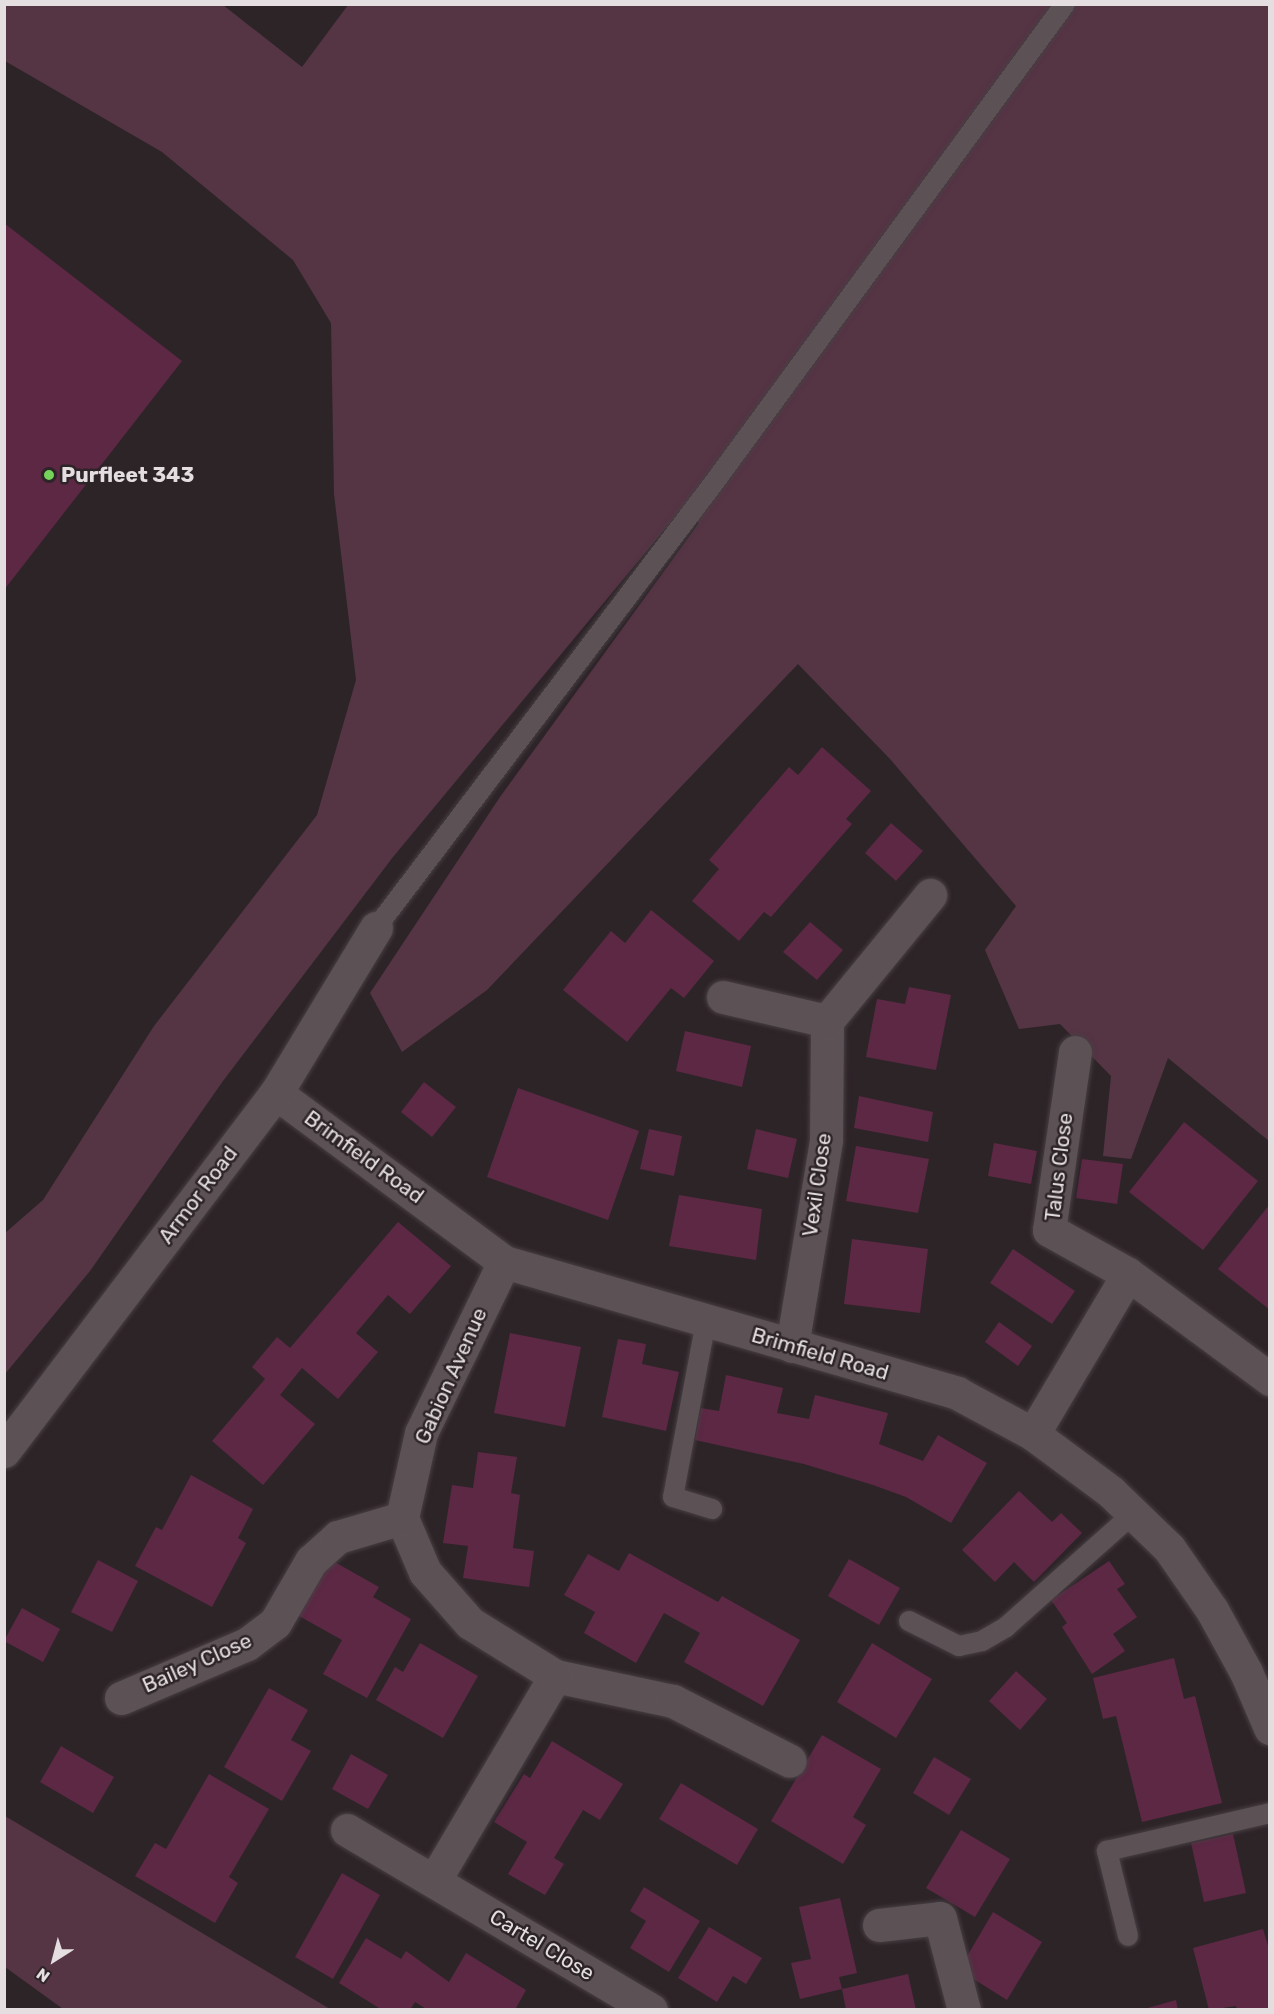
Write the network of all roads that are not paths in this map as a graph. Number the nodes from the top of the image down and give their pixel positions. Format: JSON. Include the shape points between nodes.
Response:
{"nodes":[{"id":1,"x":1065,"y":4,"type":"edge"},
{"id":2,"x":930,"y":895,"type":"dead end"},
{"id":3,"x":376,"y":928,"type":"joint"},
{"id":4,"x":723,"y":997,"type":"dead end"},
{"id":5,"x":827,"y":1021,"type":"junction"},
{"id":6,"x":1076,"y":1052,"type":"dead end"},
{"id":7,"x":276,"y":1093,"type":"junction"},
{"id":8,"x":504,"y":1262,"type":"junction"},
{"id":9,"x":1128,"y":1274,"type":"junction"},
{"id":10,"x":706,"y":1321,"type":"junction"},
{"id":11,"x":792,"y":1346,"type":"junction"},
{"id":12,"x":1269,"y":1379,"type":"edge"},
{"id":13,"x":1033,"y":1434,"type":"junction"},
{"id":14,"x":4,"y":1451,"type":"edge"},
{"id":15,"x":712,"y":1509,"type":"dead end"},
{"id":16,"x":1133,"y":1514,"type":"junction"},
{"id":17,"x":402,"y":1518,"type":"junction"},
{"id":18,"x":909,"y":1621,"type":"dead end"},
{"id":19,"x":555,"y":1676,"type":"junction"},
{"id":20,"x":121,"y":1698,"type":"dead end"},
{"id":21,"x":1269,"y":1728,"type":"edge"},
{"id":22,"x":790,"y":1761,"type":"dead end"},
{"id":23,"x":1269,"y":1813,"type":"edge"},
{"id":24,"x":347,"y":1830,"type":"dead end"},
{"id":25,"x":434,"y":1881,"type":"junction"},
{"id":26,"x":879,"y":1925,"type":"dead end"},
{"id":27,"x":1128,"y":1936,"type":"dead end"},
{"id":28,"x":651,"y":2010,"type":"edge"},
{"id":29,"x":964,"y":2010,"type":"edge"}],
"edges":[{"from":1,"to":3,"type":"lane","via":[[723,471]]},
{"from":2,"to":5,"type":"street"},
{"from":3,"to":7,"type":"street","name":"Armor Road"},
{"from":4,"to":5,"type":"street"},
{"from":5,"to":11,"type":"street","name":"Vexil Close","via":[[826,1140]]},
{"from":6,"to":9,"type":"street","name":"Talus Close","via":[[1049,1230]]},
{"from":7,"to":8,"type":"street","name":"Brimfield Road"},
{"from":7,"to":14,"type":"street","name":"Armor Road"},
{"from":8,"to":10,"type":"street","name":"Brimfield Road"},
{"from":8,"to":17,"type":"street","name":"Gabion Avenue","via":[[421,1433]]},
{"from":9,"to":12,"type":"street","name":"Talus Close"},
{"from":9,"to":13,"type":"street"},
{"from":10,"to":11,"type":"street","name":"Brimfield Road"},
{"from":10,"to":15,"type":"lane","via":[[673,1497]]},
{"from":11,"to":13,"type":"street","name":"Brimfield Road","via":[[957,1393]]},
{"from":13,"to":16,"type":"street","name":"Brimfield Road","via":[[1111,1492]]},
{"from":16,"to":18,"type":"lane","via":[[1006,1627],[982,1641],[959,1646]]},
{"from":16,"to":21,"type":"street","name":"Brimfield Road","via":[[1168,1548],[1212,1610],[1246,1672]]},
{"from":17,"to":19,"type":"street","via":[[424,1572],[470,1623]]},
{"from":17,"to":20,"type":"street","name":"Bailey Close","via":[[338,1537],[310,1561],[275,1623],[247,1644]]},
{"from":19,"to":22,"type":"street","via":[[672,1701]]},
{"from":19,"to":25,"type":"street"},
{"from":23,"to":27,"type":"lane","via":[[1107,1851]]},
{"from":24,"to":25,"type":"street","name":"Cartel Close"},
{"from":25,"to":28,"type":"street","name":"Cartel Close"},
{"from":26,"to":29,"type":"street","via":[[940,1918]]}]}
